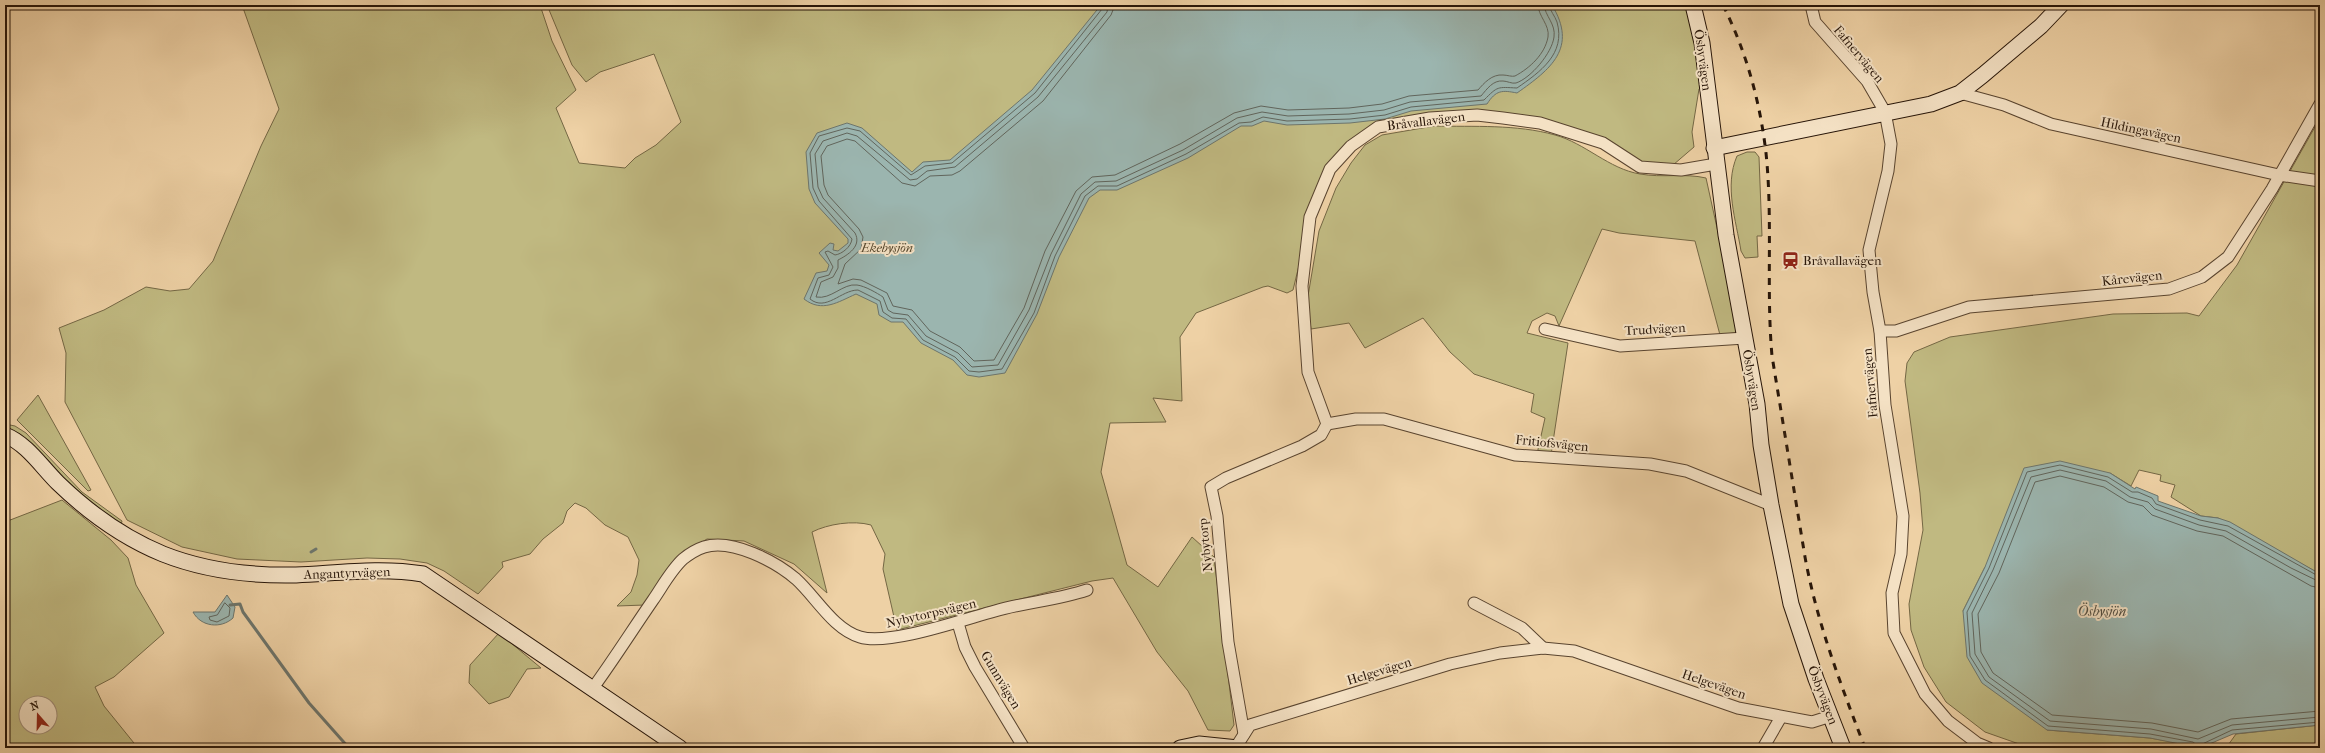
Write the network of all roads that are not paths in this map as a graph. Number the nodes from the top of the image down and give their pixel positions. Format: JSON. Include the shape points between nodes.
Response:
{"nodes":[{"id":1,"x":1693,"y":5,"type":"edge"},
{"id":2,"x":1811,"y":5,"type":"edge"},
{"id":3,"x":2061,"y":5,"type":"edge"},
{"id":4,"x":1960,"y":93,"type":"junction"},
{"id":5,"x":2320,"y":104,"type":"edge"},
{"id":6,"x":1885,"y":112,"type":"junction"},
{"id":7,"x":1714,"y":148,"type":"junction"},
{"id":8,"x":1716,"y":164,"type":"junction"},
{"id":9,"x":2279,"y":175,"type":"junction"},
{"id":10,"x":2320,"y":181,"type":"edge"},
{"id":11,"x":1545,"y":329,"type":"dead end"},
{"id":12,"x":1880,"y":331,"type":"junction"},
{"id":13,"x":1745,"y":338,"type":"junction"},
{"id":14,"x":1327,"y":424,"type":"junction"},
{"id":15,"x":5,"y":435,"type":"edge"},
{"id":16,"x":1771,"y":505,"type":"junction"},
{"id":17,"x":1086,"y":590,"type":"dead end"},
{"id":18,"x":1474,"y":603,"type":"dead end"},
{"id":19,"x":958,"y":624,"type":"junction"},
{"id":20,"x":1543,"y":648,"type":"junction"},
{"id":21,"x":593,"y":688,"type":"junction"},
{"id":22,"x":1831,"y":716,"type":"junction"},
{"id":23,"x":1781,"y":717,"type":"junction"},
{"id":24,"x":1239,"y":743,"type":"edge"},
{"id":25,"x":680,"y":748,"type":"edge"},
{"id":26,"x":1024,"y":748,"type":"edge"},
{"id":27,"x":1180,"y":748,"type":"edge"},
{"id":28,"x":1763,"y":748,"type":"edge"},
{"id":29,"x":1843,"y":748,"type":"edge"},
{"id":30,"x":1989,"y":748,"type":"edge"}],
"edges":[{"from":1,"to":7,"type":"street","name":"Ösbyvägen","via":[[1702,43]]},
{"from":2,"to":6,"type":"street","name":"Fafnervägen","via":[[1815,22],[1867,81]]},
{"from":3,"to":4,"type":"street","via":[[2041,26]]},
{"from":4,"to":6,"type":"street","via":[[1931,104]]},
{"from":4,"to":9,"type":"street","name":"Hildingavägen","via":[[2004,105],[2051,124]]},
{"from":5,"to":9,"type":"street","name":"Kårevägen"},
{"from":6,"to":7,"type":"street"},
{"from":6,"to":12,"type":"street","name":"Fafnervägen","via":[[1890,151],[1888,171],[1869,250]]},
{"from":7,"to":8,"type":"street","name":"Ösbyvägen"},
{"from":8,"to":13,"type":"street","name":"Ösbyvägen"},
{"from":8,"to":14,"type":"street","name":"Bråvallavägen","via":[[1681,170],[1640,168],[1603,143],[1547,126],[1477,115],[1430,118],[1378,127],[1351,146],[1330,169],[1310,217],[1302,286],[1308,372]]},
{"from":9,"to":10,"type":"street","name":"Hildingavägen"},
{"from":9,"to":12,"type":"street","name":"Kårevägen","via":[[2228,257],[2195,279],[2169,289],[1968,307],[1896,331]]},
{"from":11,"to":13,"type":"street","name":"Trudvägen","via":[[1620,346]]},
{"from":12,"to":30,"type":"street","name":"Fafnervägen","via":[[1885,405],[1903,516],[1901,554],[1892,593],[1894,633],[1925,694],[1948,721],[1977,743]]},
{"from":13,"to":16,"type":"street","name":"Ösbyvägen","via":[[1758,404],[1761,445]]},
{"from":14,"to":16,"type":"street","name":"Fritiofsvägen","via":[[1356,419],[1384,419],[1515,455],[1650,464],[1686,471]]},
{"from":14,"to":24,"type":"street","name":"Nybytorp","via":[[1321,435],[1302,446],[1226,478],[1212,487]]},
{"from":15,"to":21,"type":"street","name":"Angantyrvägen","via":[[21,444],[53,478],[88,509],[163,553],[202,567],[234,573],[296,575],[382,571],[423,574]]},
{"from":16,"to":22,"type":"street","name":"Ösbyvägen","via":[[1792,604]]},
{"from":17,"to":19,"type":"street","name":"Nybytorpsvägen","via":[[1061,598],[995,611]]},
{"from":18,"to":20,"type":"street","via":[[1522,628]]},
{"from":19,"to":21,"type":"street","name":"Nybytorpsvägen","via":[[888,638],[861,638],[838,624],[800,582],[781,567],[762,556],[743,550],[721,546],[705,547],[684,558],[669,576]]},
{"from":19,"to":26,"type":"street","name":"Gunnvägen","via":[[975,667]]},
{"from":20,"to":23,"type":"street","name":"Helgevägen","via":[[1574,651],[1738,708]]},
{"from":20,"to":24,"type":"street","name":"Helgevägen","via":[[1500,653],[1450,664],[1250,725]]},
{"from":21,"to":25,"type":"street","name":"Angantyrvägen"},
{"from":22,"to":23,"type":"street","name":"Helgevägen","via":[[1812,722]]},
{"from":22,"to":29,"type":"street","name":"Ösbyvägen"},
{"from":23,"to":28,"type":"street"},
{"from":24,"to":27,"type":"street","via":[[1199,744]]}]}
